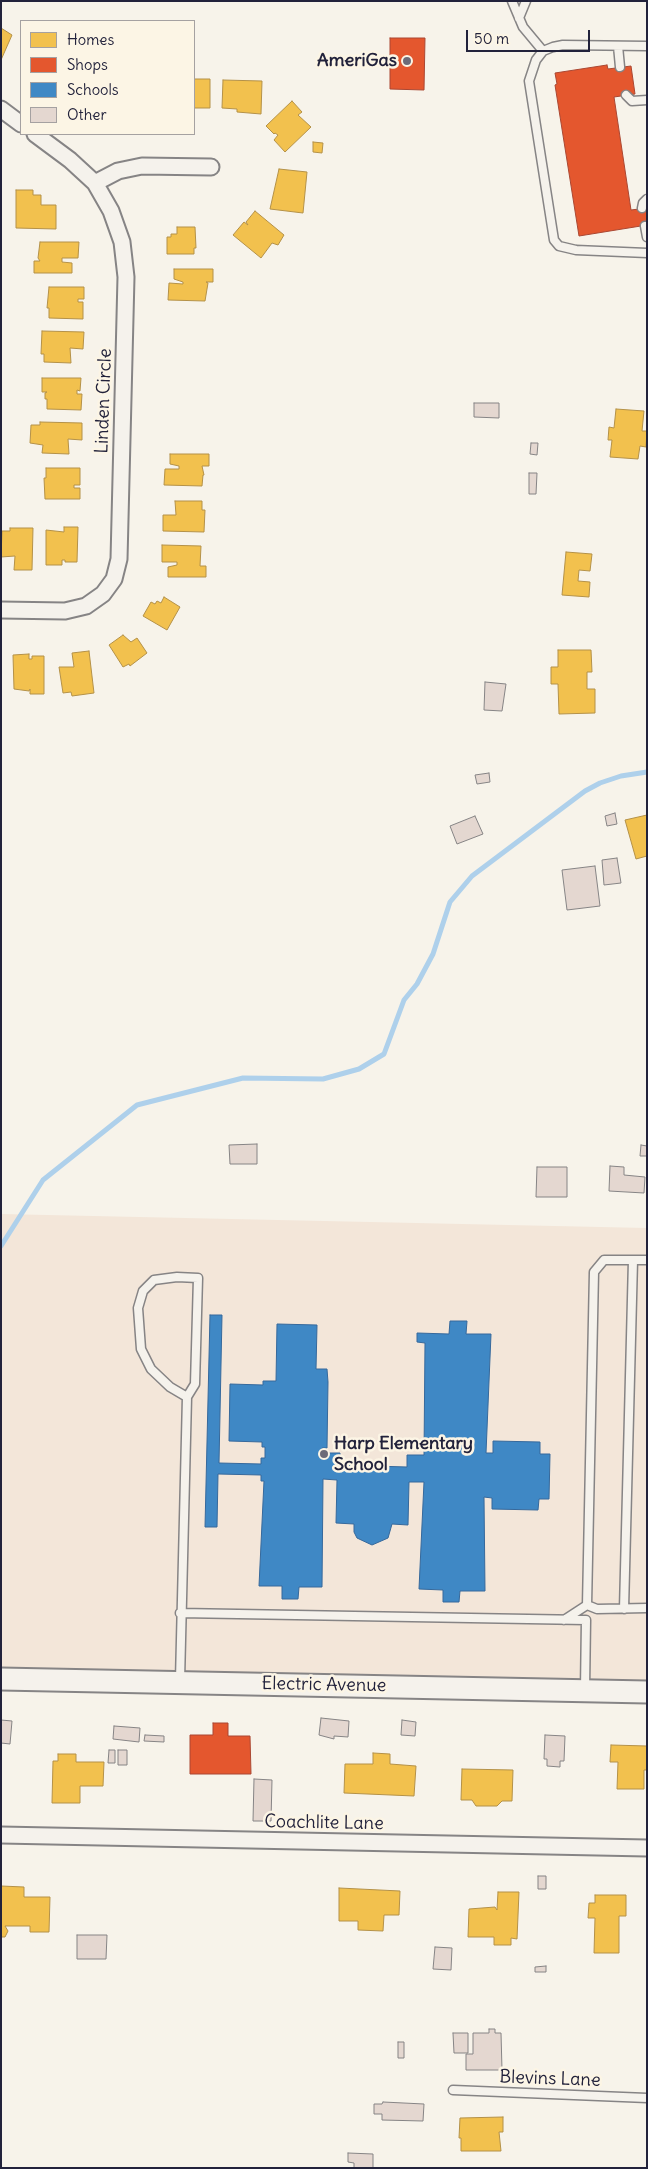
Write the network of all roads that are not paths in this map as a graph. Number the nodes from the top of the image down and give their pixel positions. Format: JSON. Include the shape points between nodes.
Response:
{"nodes":[{"id":1,"x":512,"y":1,"type":"edge"},
{"id":2,"x":526,"y":1,"type":"edge"},
{"id":3,"x":520,"y":18,"type":"junction"},
{"id":4,"x":618,"y":46,"type":"junction"},
{"id":5,"x":647,"y":46,"type":"edge"},
{"id":6,"x":543,"y":52,"type":"junction"},
{"id":7,"x":620,"y":67,"type":"dead end"},
{"id":8,"x":626,"y":95,"type":"dead end"},
{"id":9,"x":647,"y":100,"type":"edge"},
{"id":10,"x":1,"y":109,"type":"edge"},
{"id":11,"x":20,"y":123,"type":"edge"},
{"id":12,"x":36,"y":135,"type":"edge"},
{"id":13,"x":210,"y":167,"type":"dead end"},
{"id":14,"x":95,"y":183,"type":"junction"},
{"id":15,"x":647,"y":199,"type":"edge"},
{"id":16,"x":642,"y":208,"type":"dead end"},
{"id":17,"x":645,"y":226,"type":"dead end"},
{"id":18,"x":647,"y":237,"type":"edge"},
{"id":19,"x":647,"y":253,"type":"edge"},
{"id":20,"x":1,"y":610,"type":"edge"},
{"id":21,"x":633,"y":1260,"type":"junction"},
{"id":22,"x":647,"y":1260,"type":"edge"},
{"id":23,"x":187,"y":1398,"type":"junction"},
{"id":24,"x":587,"y":1605,"type":"junction"},
{"id":25,"x":647,"y":1608,"type":"edge"},
{"id":26,"x":624,"y":1609,"type":"junction"},
{"id":27,"x":180,"y":1613,"type":"junction"},
{"id":28,"x":564,"y":1620,"type":"junction"},
{"id":29,"x":1,"y":1679,"type":"edge"},
{"id":30,"x":180,"y":1682,"type":"junction"},
{"id":31,"x":585,"y":1691,"type":"junction"},
{"id":32,"x":647,"y":1692,"type":"edge"},
{"id":33,"x":1,"y":1836,"type":"edge"},
{"id":34,"x":647,"y":1848,"type":"edge"},
{"id":35,"x":453,"y":2090,"type":"dead end"},
{"id":36,"x":647,"y":2098,"type":"edge"}],
"edges":[{"from":1,"to":3,"type":"lane"},
{"from":2,"to":3,"type":"lane"},
{"from":3,"to":6,"type":"lane","via":[[523,27]]},
{"from":4,"to":5,"type":"lane"},
{"from":4,"to":6,"type":"lane","via":[[564,45]]},
{"from":4,"to":7,"type":"lane"},
{"from":6,"to":19,"type":"lane","via":[[536,60],[530,80],[554,240],[559,246],[576,250]]},
{"from":8,"to":9,"type":"lane","via":[[632,101]]},
{"from":10,"to":11,"type":"street"},
{"from":12,"to":14,"type":"street","name":"Linden Circle"},
{"from":13,"to":14,"type":"street","via":[[142,166],[118,171]]},
{"from":14,"to":20,"type":"street","name":"Linden Circle","via":[[111,211],[122,242],[126,278],[117,569],[103,594],[86,606],[65,612]]},
{"from":15,"to":16,"type":"lane"},
{"from":17,"to":18,"type":"lane"},
{"from":21,"to":22,"type":"lane"},
{"from":21,"to":24,"type":"lane","via":[[604,1260],[594,1272]]},
{"from":21,"to":26,"type":"lane"},
{"from":23,"to":23,"type":"lane","via":[[195,1384],[198,1278],[177,1276],[154,1280],[143,1291],[138,1308],[141,1350],[151,1369]]},
{"from":23,"to":27,"type":"lane"},
{"from":24,"to":26,"type":"lane","via":[[597,1609]]},
{"from":24,"to":28,"type":"lane"},
{"from":25,"to":26,"type":"lane"},
{"from":27,"to":28,"type":"lane"},
{"from":27,"to":30,"type":"lane"},
{"from":28,"to":31,"type":"lane","via":[[586,1620]]},
{"from":29,"to":30,"type":"street","name":"Electric Avenue"},
{"from":30,"to":31,"type":"street","name":"Electric Avenue"},
{"from":31,"to":32,"type":"street","name":"Electric Avenue"},
{"from":33,"to":34,"type":"street","name":"Coachlite Lane"},
{"from":35,"to":36,"type":"lane","name":"Blevins Lane"}]}
